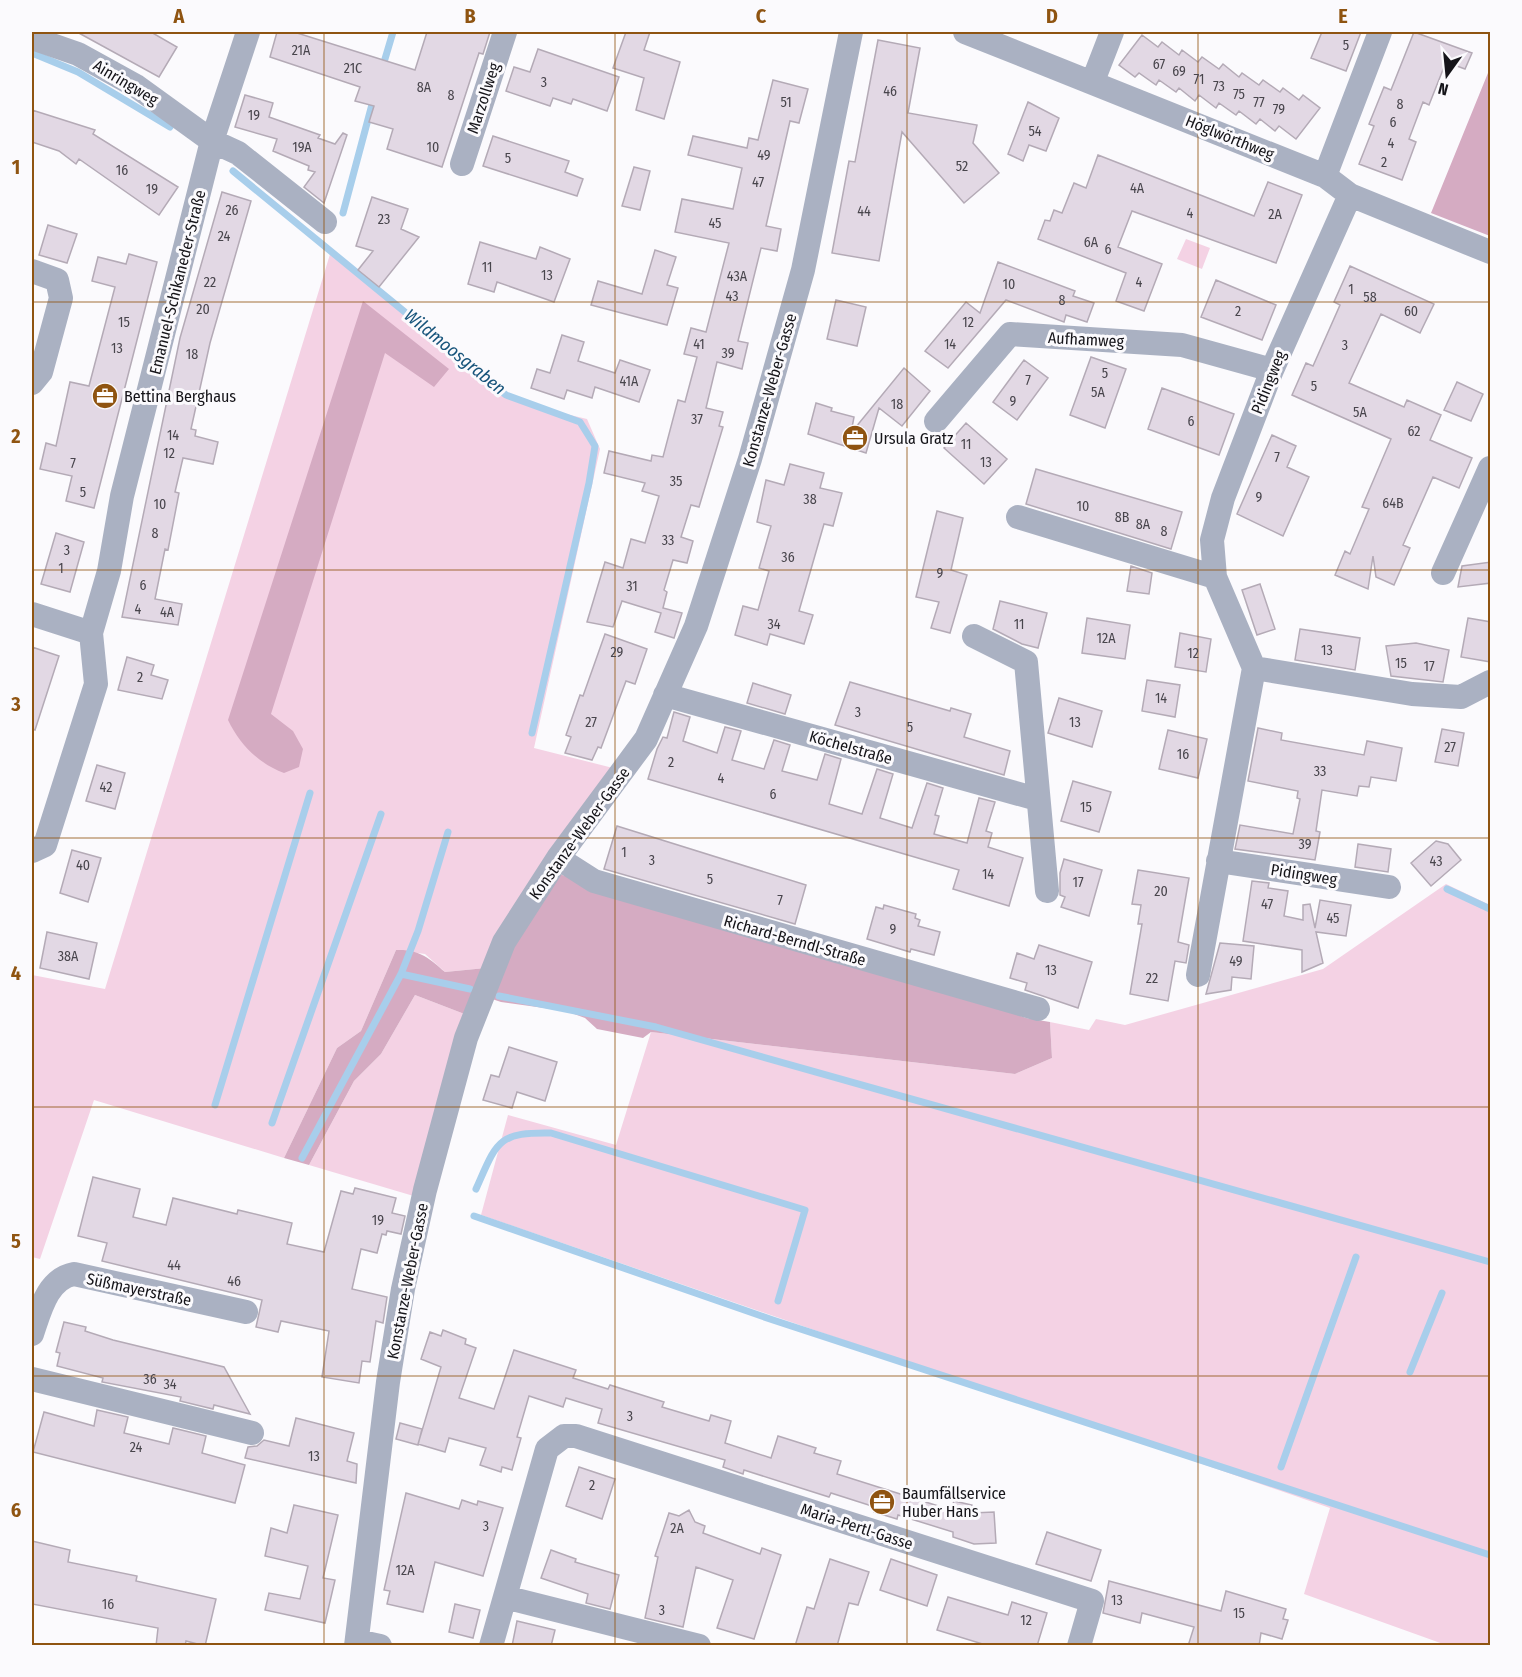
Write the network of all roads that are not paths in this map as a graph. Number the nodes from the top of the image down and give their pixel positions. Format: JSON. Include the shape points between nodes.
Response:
{"nodes":[{"id":1,"x":248,"y":32,"type":"edge"},
{"id":2,"x":505,"y":32,"type":"edge"},
{"id":3,"x":851,"y":32,"type":"edge"},
{"id":4,"x":965,"y":32,"type":"edge"},
{"id":5,"x":1112,"y":32,"type":"edge"},
{"id":6,"x":1380,"y":32,"type":"edge"},
{"id":7,"x":32,"y":38,"type":"edge"},
{"id":8,"x":1093,"y":81,"type":"junction"},
{"id":9,"x":212,"y":141,"type":"junction"},
{"id":10,"x":462,"y":164,"type":"dead end"},
{"id":11,"x":1325,"y":176,"type":"junction"},
{"id":12,"x":1350,"y":195,"type":"junction"},
{"id":13,"x":325,"y":222,"type":"dead end"},
{"id":14,"x":1491,"y":252,"type":"edge"},
{"id":15,"x":32,"y":271,"type":"edge"},
{"id":16,"x":1272,"y":370,"type":"junction"},
{"id":17,"x":32,"y":382,"type":"edge"},
{"id":18,"x":936,"y":421,"type":"dead end"},
{"id":19,"x":1491,"y":468,"type":"edge"},
{"id":20,"x":1018,"y":517,"type":"dead end"},
{"id":21,"x":1443,"y":573,"type":"dead end"},
{"id":22,"x":1215,"y":577,"type":"junction"},
{"id":23,"x":32,"y":614,"type":"edge"},
{"id":24,"x":91,"y":633,"type":"junction"},
{"id":25,"x":974,"y":636,"type":"dead end"},
{"id":26,"x":1254,"y":668,"type":"junction"},
{"id":27,"x":1491,"y":682,"type":"edge"},
{"id":28,"x":665,"y":695,"type":"junction"},
{"id":29,"x":1037,"y":799,"type":"junction"},
{"id":30,"x":32,"y":851,"type":"edge"},
{"id":31,"x":558,"y":858,"type":"junction"},
{"id":32,"x":1218,"y":861,"type":"junction"},
{"id":33,"x":1389,"y":887,"type":"dead end"},
{"id":34,"x":1047,"y":891,"type":"dead end"},
{"id":35,"x":1198,"y":975,"type":"dead end"},
{"id":36,"x":1038,"y":1009,"type":"dead end"},
{"id":37,"x":246,"y":1312,"type":"dead end"},
{"id":38,"x":32,"y":1334,"type":"edge"},
{"id":39,"x":32,"y":1379,"type":"edge"},
{"id":40,"x":252,"y":1433,"type":"dead end"},
{"id":41,"x":505,"y":1597,"type":"junction"},
{"id":42,"x":364,"y":1644,"type":"edge"},
{"id":43,"x":491,"y":1646,"type":"edge"},
{"id":44,"x":699,"y":1646,"type":"edge"},
{"id":45,"x":1079,"y":1646,"type":"edge"}],
"edges":[{"from":1,"to":9,"type":"street"},
{"from":2,"to":10,"type":"street","name":"Marzollweg"},
{"from":3,"to":28,"type":"street","name":"Konstanze-Weber-Gasse","via":[[803,270],[763,414],[696,626]]},
{"from":4,"to":8,"type":"street","name":"Höglwörthweg"},
{"from":5,"to":8,"type":"street"},
{"from":6,"to":11,"type":"street"},
{"from":7,"to":9,"type":"street","name":"Ainringweg","via":[[78,54],[136,86]]},
{"from":8,"to":11,"type":"street","name":"Höglwörthweg"},
{"from":9,"to":13,"type":"street","name":"Ainringweg","via":[[238,153]]},
{"from":9,"to":24,"type":"street","name":"Emanuel-Schikaneder-Straße"},
{"from":11,"to":12,"type":"street","name":"Höglwörthweg"},
{"from":12,"to":14,"type":"street","name":"Höglwörthweg"},
{"from":12,"to":16,"type":"street","name":"Pidingweg"},
{"from":15,"to":17,"type":"street","via":[[57,280],[61,298],[41,372]]},
{"from":16,"to":18,"type":"street","name":"Aufhamweg","via":[[1182,345],[1010,334]]},
{"from":16,"to":22,"type":"street","name":"Pidingweg","via":[[1223,498],[1212,540]]},
{"from":19,"to":21,"type":"street"},
{"from":20,"to":22,"type":"street"},
{"from":22,"to":26,"type":"street","name":"Pidingweg"},
{"from":23,"to":24,"type":"street"},
{"from":24,"to":30,"type":"street","via":[[96,684],[45,845]]},
{"from":25,"to":29,"type":"street","via":[[1026,662]]},
{"from":26,"to":27,"type":"street","via":[[1412,694],[1461,697]]},
{"from":26,"to":32,"type":"street"},
{"from":28,"to":29,"type":"street","name":"Köchelstraße"},
{"from":28,"to":31,"type":"street","name":"Konstanze-Weber-Gasse","via":[[646,739]]},
{"from":29,"to":34,"type":"street"},
{"from":31,"to":36,"type":"street","name":"Richard-Berndl-Straße","via":[[594,881]]},
{"from":31,"to":42,"type":"street","name":"Konstanze-Weber-Gasse","via":[[504,942],[473,1017],[425,1190],[388,1382]]},
{"from":32,"to":33,"type":"street","name":"Pidingweg"},
{"from":32,"to":35,"type":"street"},
{"from":37,"to":38,"type":"street","name":"Süßmayerstraße","via":[[74,1274],[62,1276],[52,1285]]},
{"from":39,"to":40,"type":"street"},
{"from":41,"to":43,"type":"street"},
{"from":41,"to":44,"type":"street"},
{"from":41,"to":45,"type":"street","name":"Maria-Pertl-Gasse","via":[[547,1449],[564,1436],[576,1436],[1092,1601]]}]}
